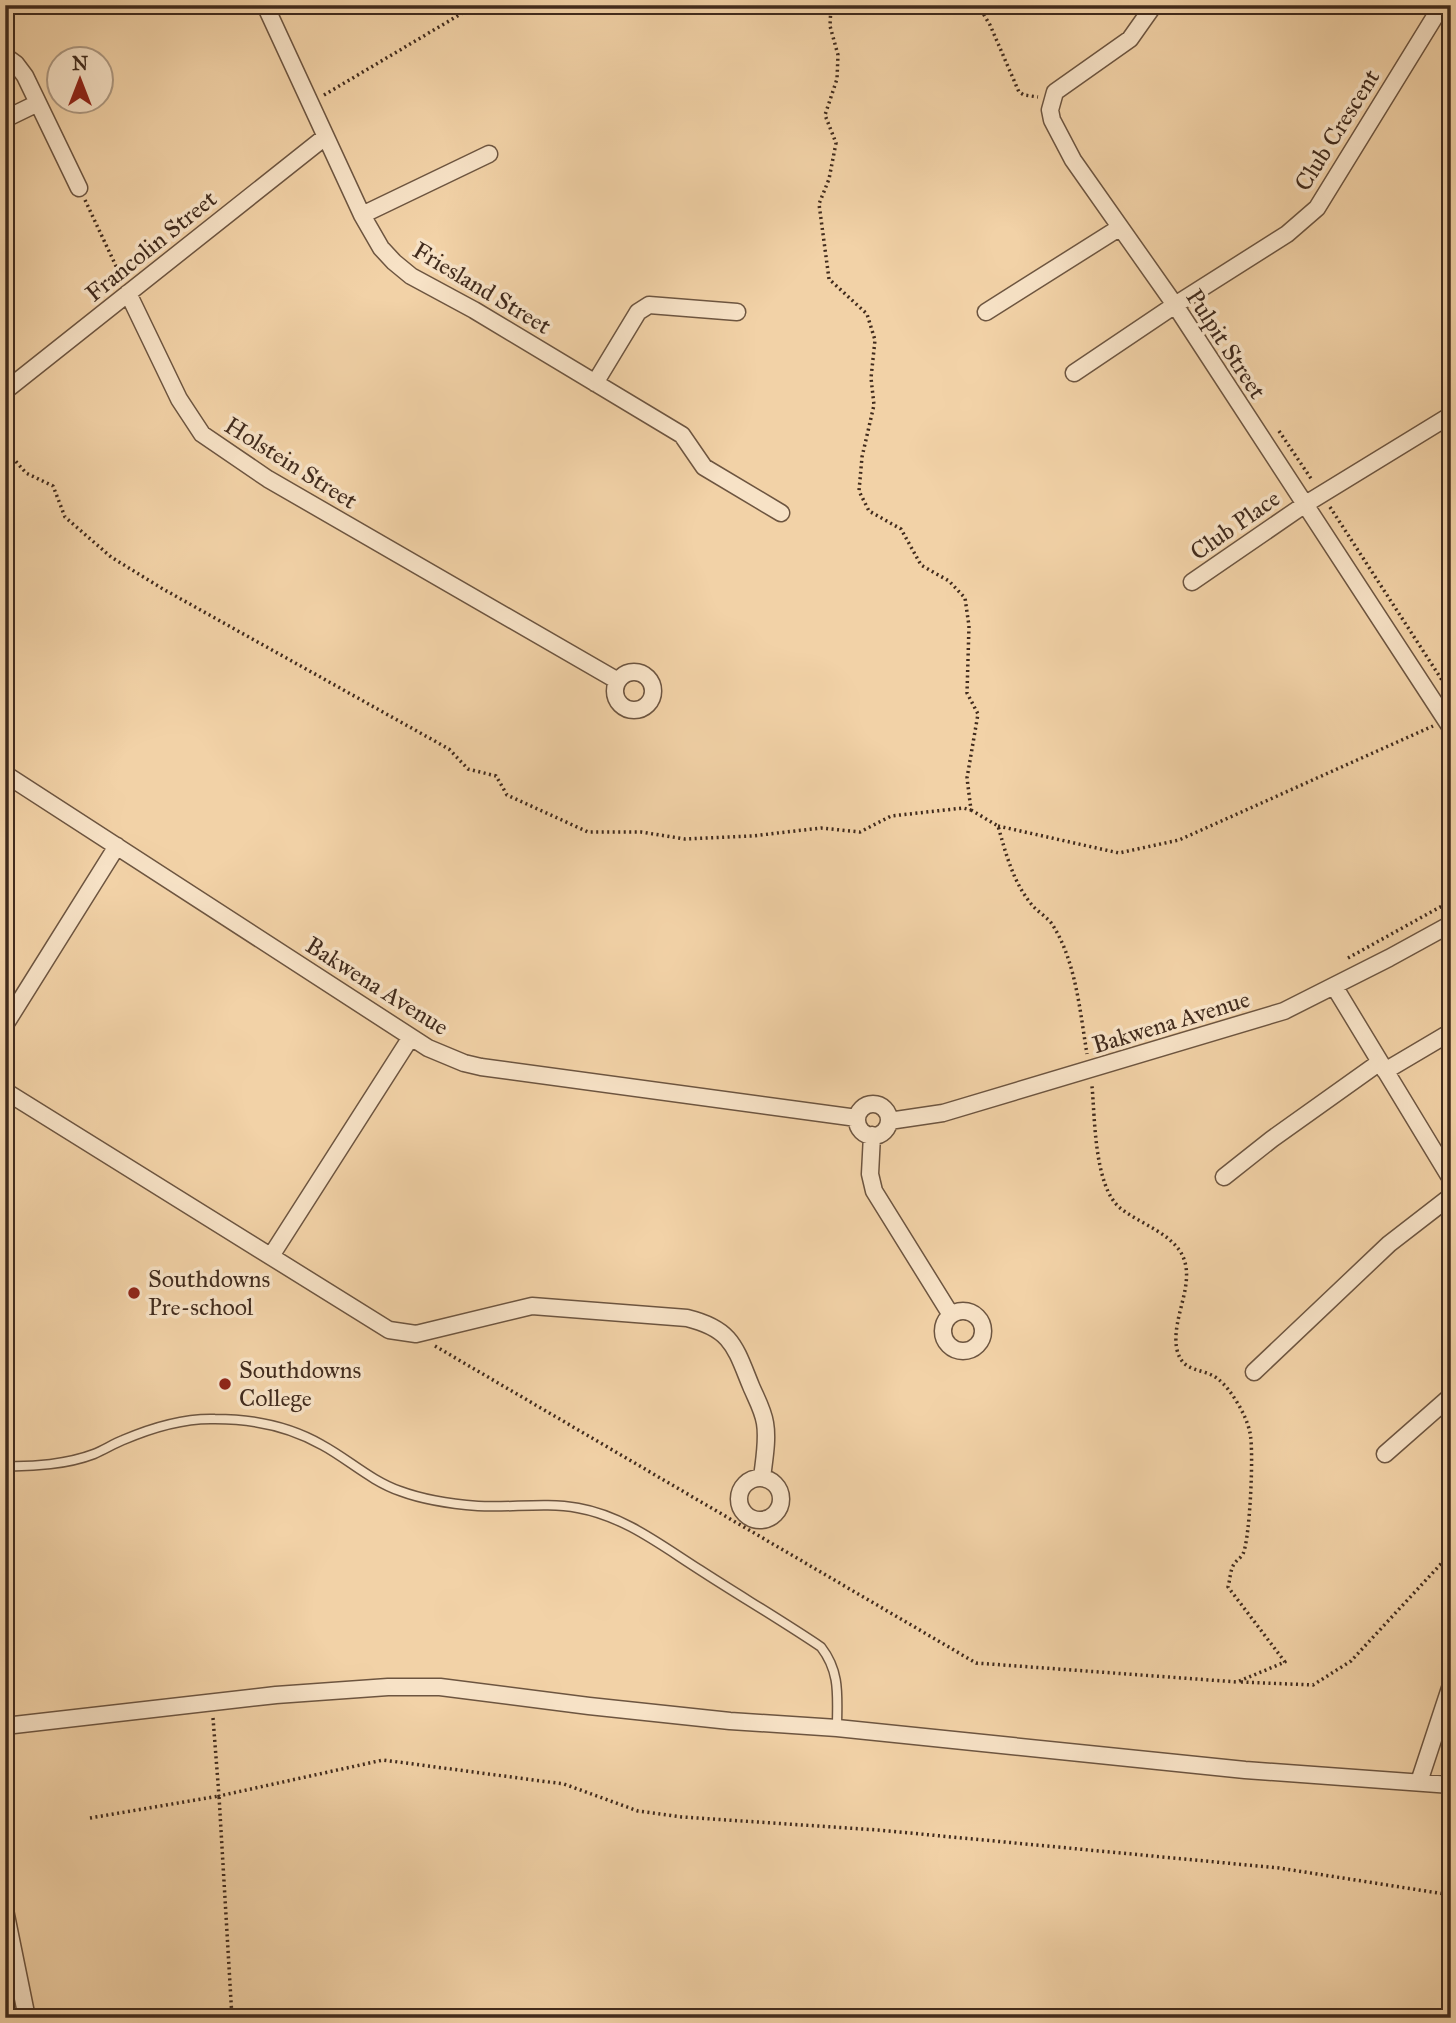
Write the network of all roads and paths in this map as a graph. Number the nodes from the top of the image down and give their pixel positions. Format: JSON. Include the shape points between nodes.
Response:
{"nodes":[{"id":1,"x":265,"y":5,"type":"edge"},
{"id":2,"x":476,"y":5,"type":"edge"},
{"id":3,"x":831,"y":5,"type":"edge"},
{"id":4,"x":978,"y":5,"type":"edge"},
{"id":5,"x":1154,"y":5,"type":"edge"},
{"id":6,"x":1443,"y":5,"type":"edge"},
{"id":7,"x":5,"y":56,"type":"edge"},
{"id":8,"x":1052,"y":98,"type":"junction"},
{"id":9,"x":37,"y":103,"type":"junction"},
{"id":10,"x":310,"y":103,"type":"junction"},
{"id":11,"x":5,"y":119,"type":"edge"},
{"id":12,"x":325,"y":136,"type":"junction"},
{"id":13,"x":489,"y":154,"type":"dead end"},
{"id":14,"x":79,"y":188,"type":"joint"},
{"id":15,"x":362,"y":215,"type":"junction"},
{"id":16,"x":1119,"y":228,"type":"junction"},
{"id":17,"x":128,"y":293,"type":"junction"},
{"id":18,"x":1175,"y":305,"type":"junction"},
{"id":19,"x":737,"y":312,"type":"dead end"},
{"id":20,"x":986,"y":312,"type":"dead end"},
{"id":21,"x":1074,"y":373,"type":"dead end"},
{"id":22,"x":596,"y":383,"type":"junction"},
{"id":23,"x":5,"y":391,"type":"edge"},
{"id":24,"x":1451,"y":415,"type":"edge"},
{"id":25,"x":5,"y":449,"type":"edge"},
{"id":26,"x":1304,"y":505,"type":"junction"},
{"id":27,"x":781,"y":513,"type":"dead end"},
{"id":28,"x":1192,"y":582,"type":"dead end"},
{"id":29,"x":618,"y":681,"type":"dead end"},
{"id":30,"x":1448,"y":724,"type":"edge"},
{"id":31,"x":5,"y":774,"type":"edge"},
{"id":32,"x":971,"y":810,"type":"junction"},
{"id":33,"x":998,"y":826,"type":"junction"},
{"id":34,"x":117,"y":846,"type":"junction"},
{"id":35,"x":1451,"y":901,"type":"edge"},
{"id":36,"x":1451,"y":924,"type":"edge"},
{"id":37,"x":1343,"y":961,"type":"dead end"},
{"id":38,"x":1334,"y":986,"type":"junction"},
{"id":39,"x":5,"y":1026,"type":"edge"},
{"id":40,"x":1451,"y":1032,"type":"edge"},
{"id":41,"x":411,"y":1037,"type":"junction"},
{"id":42,"x":1383,"y":1067,"type":"junction"},
{"id":43,"x":1090,"y":1071,"type":"junction"},
{"id":44,"x":5,"y":1091,"type":"edge"},
{"id":45,"x":857,"y":1118,"type":"junction"},
{"id":46,"x":889,"y":1121,"type":"junction"},
{"id":47,"x":872,"y":1135,"type":"junction"},
{"id":48,"x":1224,"y":1177,"type":"dead end"},
{"id":49,"x":1451,"y":1180,"type":"edge"},
{"id":50,"x":1451,"y":1196,"type":"edge"},
{"id":51,"x":271,"y":1256,"type":"junction"},
{"id":52,"x":951,"y":1315,"type":"dead end"},
{"id":53,"x":416,"y":1334,"type":"junction"},
{"id":54,"x":1254,"y":1372,"type":"dead end"},
{"id":55,"x":1451,"y":1396,"type":"edge"},
{"id":56,"x":1385,"y":1454,"type":"dead end"},
{"id":57,"x":5,"y":1466,"type":"edge"},
{"id":58,"x":762,"y":1478,"type":"dead end"},
{"id":59,"x":1451,"y":1553,"type":"edge"},
{"id":60,"x":1237,"y":1682,"type":"junction"},
{"id":61,"x":1451,"y":1685,"type":"edge"},
{"id":62,"x":212,"y":1703,"type":"junction"},
{"id":63,"x":5,"y":1726,"type":"edge"},
{"id":64,"x":837,"y":1728,"type":"junction"},
{"id":65,"x":1419,"y":1782,"type":"junction"},
{"id":66,"x":1451,"y":1785,"type":"edge"},
{"id":67,"x":219,"y":1796,"type":"junction"},
{"id":68,"x":90,"y":1818,"type":"dead end"},
{"id":69,"x":1451,"y":1895,"type":"edge"},
{"id":70,"x":5,"y":1910,"type":"edge"},
{"id":71,"x":27,"y":2018,"type":"edge"},
{"id":72,"x":232,"y":2018,"type":"edge"}],
"edges":[{"from":1,"to":10,"type":"street","name":"Friesland Street"},
{"from":2,"to":10,"type":"path"},
{"from":3,"to":32,"type":"path","via":[[837,79],[825,116],[836,143],[819,204],[829,279],[867,314],[875,340],[874,405],[859,491],[869,512],[901,529],[921,565],[949,581],[965,598],[967,693],[978,714],[967,778]]},
{"from":4,"to":8,"type":"path","via":[[1019,92]]},
{"from":5,"to":8,"type":"street","via":[[1130,39],[1062,85]]},
{"from":6,"to":18,"type":"street","name":"Club Crescent","via":[[1317,208],[1287,234]]},
{"from":7,"to":9,"type":"street","via":[[16,64]]},
{"from":8,"to":16,"type":"street","name":"Pulpit Street","via":[[1050,110],[1056,129]]},
{"from":9,"to":11,"type":"street"},
{"from":9,"to":14,"type":"street"},
{"from":10,"to":12,"type":"street","name":"Friesland Street"},
{"from":12,"to":15,"type":"street","name":"Friesland Street"},
{"from":12,"to":17,"type":"street","name":"Francolin Street"},
{"from":13,"to":15,"type":"street"},
{"from":14,"to":17,"type":"path"},
{"from":15,"to":22,"type":"street","name":"Friesland Street","via":[[382,248],[411,276]]},
{"from":16,"to":18,"type":"street","name":"Pulpit Street"},
{"from":16,"to":20,"type":"street"},
{"from":17,"to":23,"type":"street","name":"Francolin Street"},
{"from":17,"to":29,"type":"street","name":"Holstein Street","via":[[179,399],[202,434],[268,479]]},
{"from":18,"to":21,"type":"street","name":"Club Crescent"},
{"from":18,"to":26,"type":"street","name":"Pulpit Street"},
{"from":19,"to":22,"type":"street","via":[[649,304],[638,312]]},
{"from":22,"to":27,"type":"street","name":"Friesland Street","via":[[682,435],[704,467]]},
{"from":24,"to":26,"type":"street"},
{"from":25,"to":32,"type":"path","via":[[26,473],[53,486],[65,517],[111,557],[449,749],[468,769],[496,776],[507,795],[588,832],[640,832],[685,839],[821,828],[860,832],[891,816]]},
{"from":26,"to":28,"type":"street","name":"Club Place"},
{"from":26,"to":30,"type":"street","name":"Pulpit Street"},
{"from":30,"to":33,"type":"path","via":[[1179,839],[1119,853]]},
{"from":31,"to":34,"type":"street","name":"Bakwena Avenue"},
{"from":32,"to":33,"type":"path"},
{"from":33,"to":43,"type":"path","via":[[1013,876],[1032,906],[1051,923],[1066,955]]},
{"from":34,"to":39,"type":"street"},
{"from":34,"to":41,"type":"street","name":"Bakwena Avenue"},
{"from":35,"to":37,"type":"path"},
{"from":36,"to":38,"type":"street","name":"Bakwena Avenue"},
{"from":38,"to":42,"type":"street"},
{"from":38,"to":43,"type":"street","name":"Bakwena Avenue","via":[[1284,1011]]},
{"from":40,"to":42,"type":"street"},
{"from":41,"to":45,"type":"street","name":"Bakwena Avenue","via":[[448,1058],[481,1067]]},
{"from":41,"to":51,"type":"street"},
{"from":42,"to":48,"type":"street","via":[[1272,1139]]},
{"from":42,"to":49,"type":"street"},
{"from":43,"to":46,"type":"street","name":"Bakwena Avenue","via":[[943,1113]]},
{"from":43,"to":60,"type":"path","via":[[1106,1187],[1118,1206],[1169,1239],[1181,1253],[1187,1272],[1177,1350],[1193,1370],[1218,1379],[1250,1432],[1248,1524],[1243,1553],[1233,1565],[1228,1587],[1285,1662]]},
{"from":44,"to":51,"type":"street"},
{"from":45,"to":46,"type":"street","via":[[862,1109],[877,1104]]},
{"from":45,"to":47,"type":"street","via":[[862,1130]]},
{"from":46,"to":47,"type":"street","via":[[883,1132]]},
{"from":47,"to":52,"type":"street","via":[[874,1191]]},
{"from":50,"to":54,"type":"street","via":[[1389,1244]]},
{"from":51,"to":53,"type":"street","via":[[389,1330]]},
{"from":53,"to":58,"type":"street","via":[[532,1306],[708,1323],[736,1350],[761,1411],[765,1432]]},
{"from":53,"to":60,"type":"path","via":[[976,1663]]},
{"from":55,"to":56,"type":"street"},
{"from":57,"to":64,"type":"lane","via":[[94,1454],[179,1422],[235,1419],[293,1431],[399,1491],[450,1503],[551,1506],[603,1514],[662,1545],[821,1647],[832,1662],[837,1683]]},
{"from":59,"to":60,"type":"path","via":[[1351,1661],[1312,1685]]},
{"from":61,"to":65,"type":"street"},
{"from":62,"to":63,"type":"street"},
{"from":62,"to":64,"type":"street","via":[[347,1690],[440,1687],[730,1721]]},
{"from":62,"to":67,"type":"path"},
{"from":64,"to":65,"type":"street","via":[[1245,1770]]},
{"from":65,"to":66,"type":"street"},
{"from":67,"to":68,"type":"path"},
{"from":67,"to":69,"type":"path","via":[[383,1760],[564,1784],[638,1811],[682,1817],[878,1830],[1279,1868]]},
{"from":67,"to":72,"type":"path"},
{"from":70,"to":71,"type":"street"}]}
